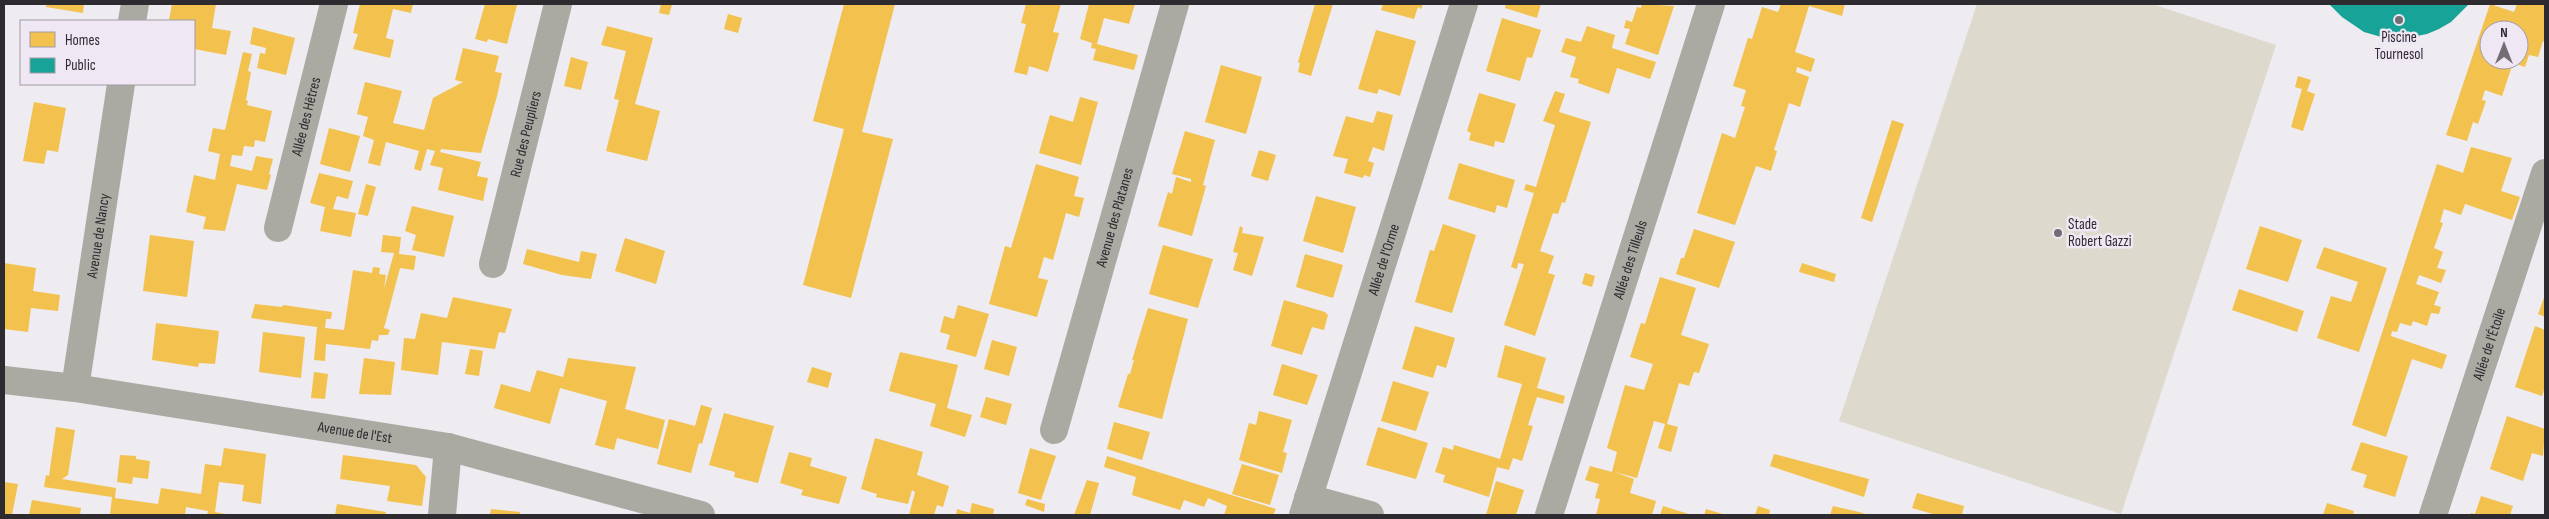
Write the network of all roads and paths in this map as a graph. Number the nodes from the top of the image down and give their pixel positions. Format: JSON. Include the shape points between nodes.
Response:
{"nodes":[{"id":1,"x":135,"y":4,"type":"edge"},
{"id":2,"x":334,"y":4,"type":"edge"},
{"id":3,"x":558,"y":4,"type":"edge"},
{"id":4,"x":1175,"y":4,"type":"edge"},
{"id":5,"x":1464,"y":4,"type":"edge"},
{"id":6,"x":1711,"y":4,"type":"edge"},
{"id":7,"x":132,"y":20,"type":"edge"},
{"id":8,"x":121,"y":85,"type":"edge"},
{"id":9,"x":2545,"y":173,"type":"edge"},
{"id":10,"x":278,"y":228,"type":"dead end"},
{"id":11,"x":493,"y":264,"type":"dead end"},
{"id":12,"x":4,"y":380,"type":"edge"},
{"id":13,"x":75,"y":388,"type":"junction"},
{"id":14,"x":1054,"y":430,"type":"dead end"},
{"id":15,"x":448,"y":447,"type":"junction"},
{"id":16,"x":1305,"y":506,"type":"edge"},
{"id":17,"x":442,"y":515,"type":"edge"},
{"id":18,"x":701,"y":515,"type":"edge"},
{"id":19,"x":1370,"y":515,"type":"edge"},
{"id":20,"x":1549,"y":515,"type":"edge"},
{"id":21,"x":2434,"y":515,"type":"edge"}],
"edges":[{"from":1,"to":7,"type":"street"},
{"from":2,"to":10,"type":"street","name":"Allée des Hêtres"},
{"from":3,"to":11,"type":"street","name":"Rue des Peupliers"},
{"from":4,"to":14,"type":"street","name":"Avenue des Platanes"},
{"from":5,"to":16,"type":"street","name":"Allée de l'Orme"},
{"from":6,"to":20,"type":"street","name":"Allée des Tilleuls"},
{"from":8,"to":13,"type":"street","name":"Avenue de Nancy"},
{"from":9,"to":21,"type":"street","name":"Allée de l'Étoile"},
{"from":12,"to":13,"type":"street","name":"Avenue de l'Est"},
{"from":13,"to":15,"type":"street","name":"Avenue de l'Est"},
{"from":15,"to":17,"type":"street"},
{"from":15,"to":18,"type":"street","name":"Avenue de l'Est"},
{"from":16,"to":19,"type":"street"}]}
